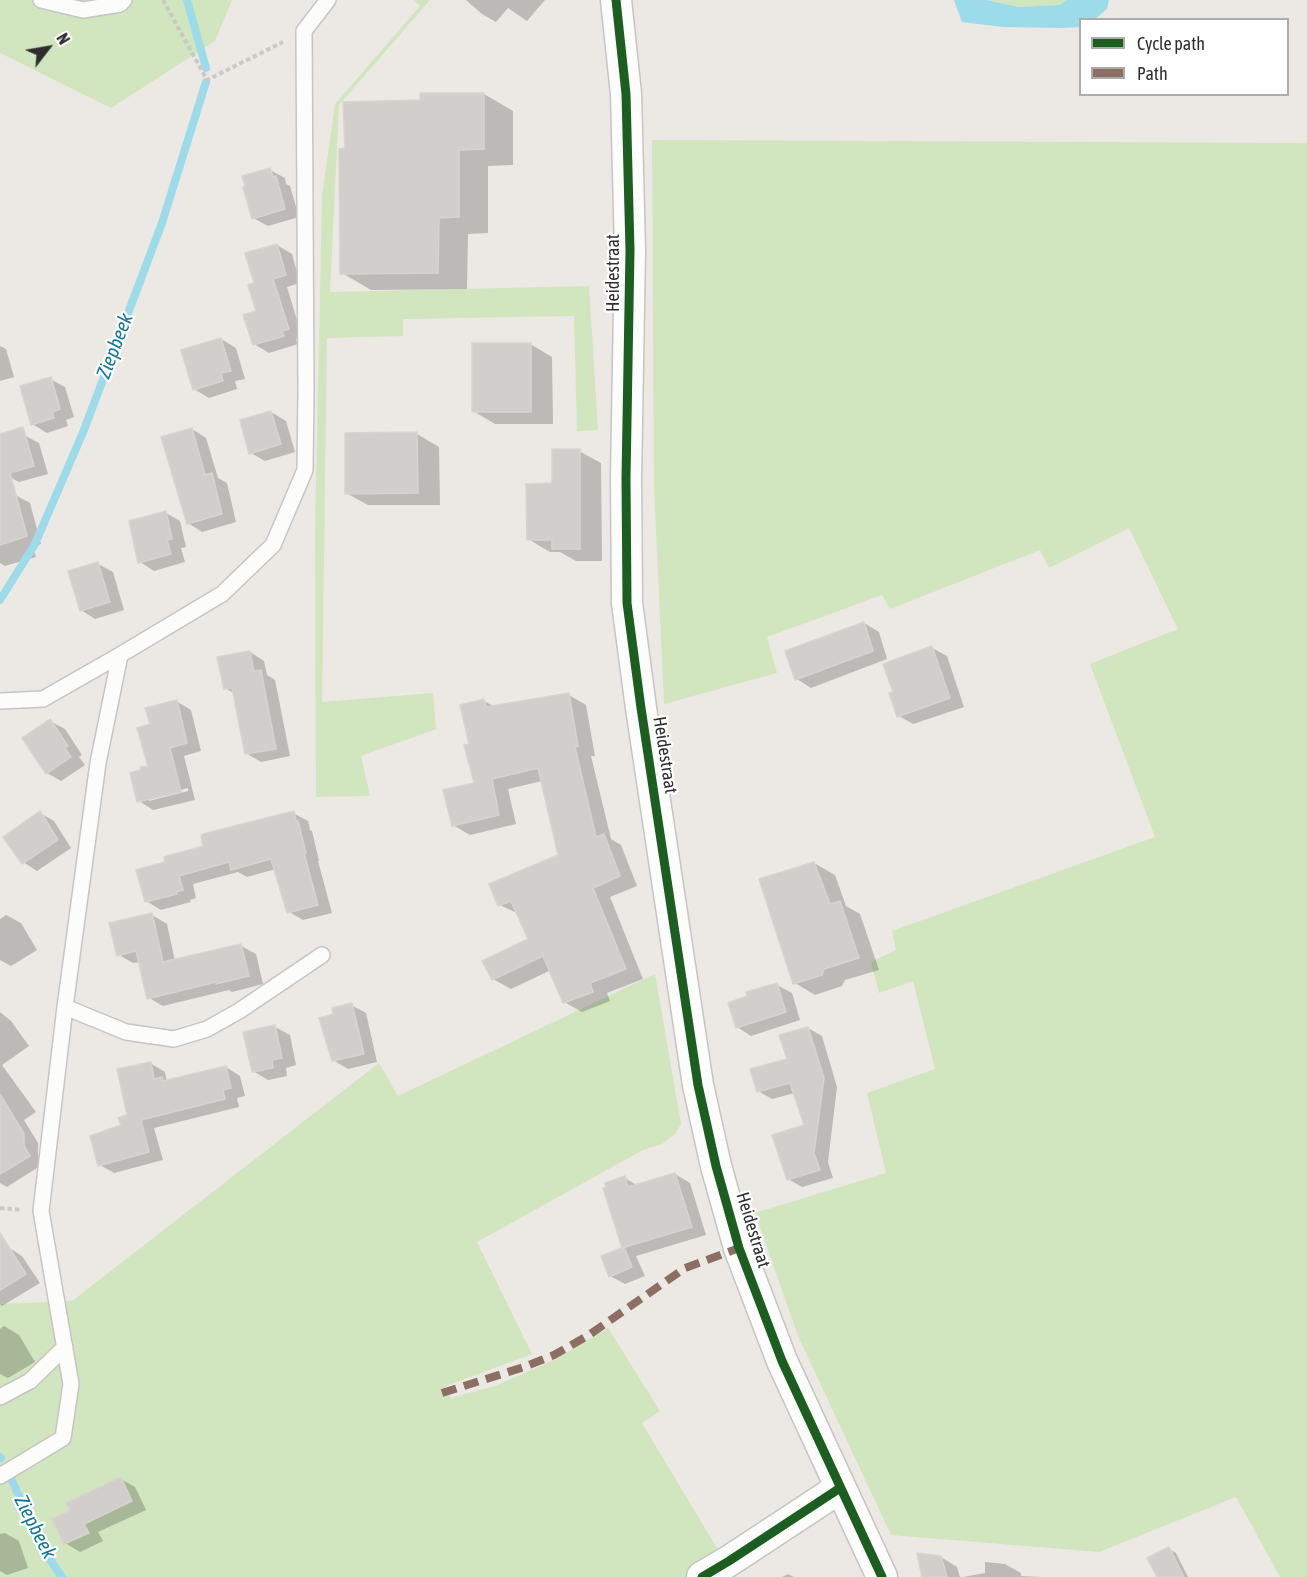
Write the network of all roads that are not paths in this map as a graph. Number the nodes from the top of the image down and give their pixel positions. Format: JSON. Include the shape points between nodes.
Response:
{"nodes":[{"id":1,"x":41,"y":0,"type":"edge"},
{"id":2,"x":124,"y":0,"type":"edge"},
{"id":3,"x":328,"y":0,"type":"edge"},
{"id":4,"x":616,"y":0,"type":"edge"},
{"id":5,"x":120,"y":656,"type":"junction"},
{"id":6,"x":0,"y":701,"type":"edge"},
{"id":7,"x":322,"y":955,"type":"dead end"},
{"id":8,"x":65,"y":1007,"type":"junction"},
{"id":9,"x":65,"y":1347,"type":"junction"},
{"id":10,"x":0,"y":1397,"type":"edge"},
{"id":11,"x":0,"y":1476,"type":"edge"},
{"id":12,"x":840,"y":1488,"type":"junction"},
{"id":13,"x":702,"y":1577,"type":"edge"},
{"id":14,"x":882,"y":1577,"type":"edge"}],
"edges":[{"from":1,"to":2,"type":"lane","via":[[83,10]]},
{"from":3,"to":5,"type":"lane","via":[[304,31],[305,470],[273,545],[222,594]]},
{"from":4,"to":12,"type":"street","name":"Heidestraat","via":[[626,94],[630,250],[627,603],[641,708],[698,1085],[716,1166],[739,1248],[782,1361]]},
{"from":5,"to":6,"type":"lane","via":[[43,699]]},
{"from":5,"to":8,"type":"lane","via":[[98,763]]},
{"from":7,"to":8,"type":"lane","via":[[239,1011],[207,1029],[174,1039],[126,1032]]},
{"from":8,"to":9,"type":"lane","via":[[41,1212]]},
{"from":9,"to":10,"type":"lane","via":[[30,1381]]},
{"from":9,"to":11,"type":"lane","via":[[71,1383],[63,1438]]},
{"from":12,"to":13,"type":"street"},
{"from":12,"to":14,"type":"street","name":"Heidestraat"}]}
